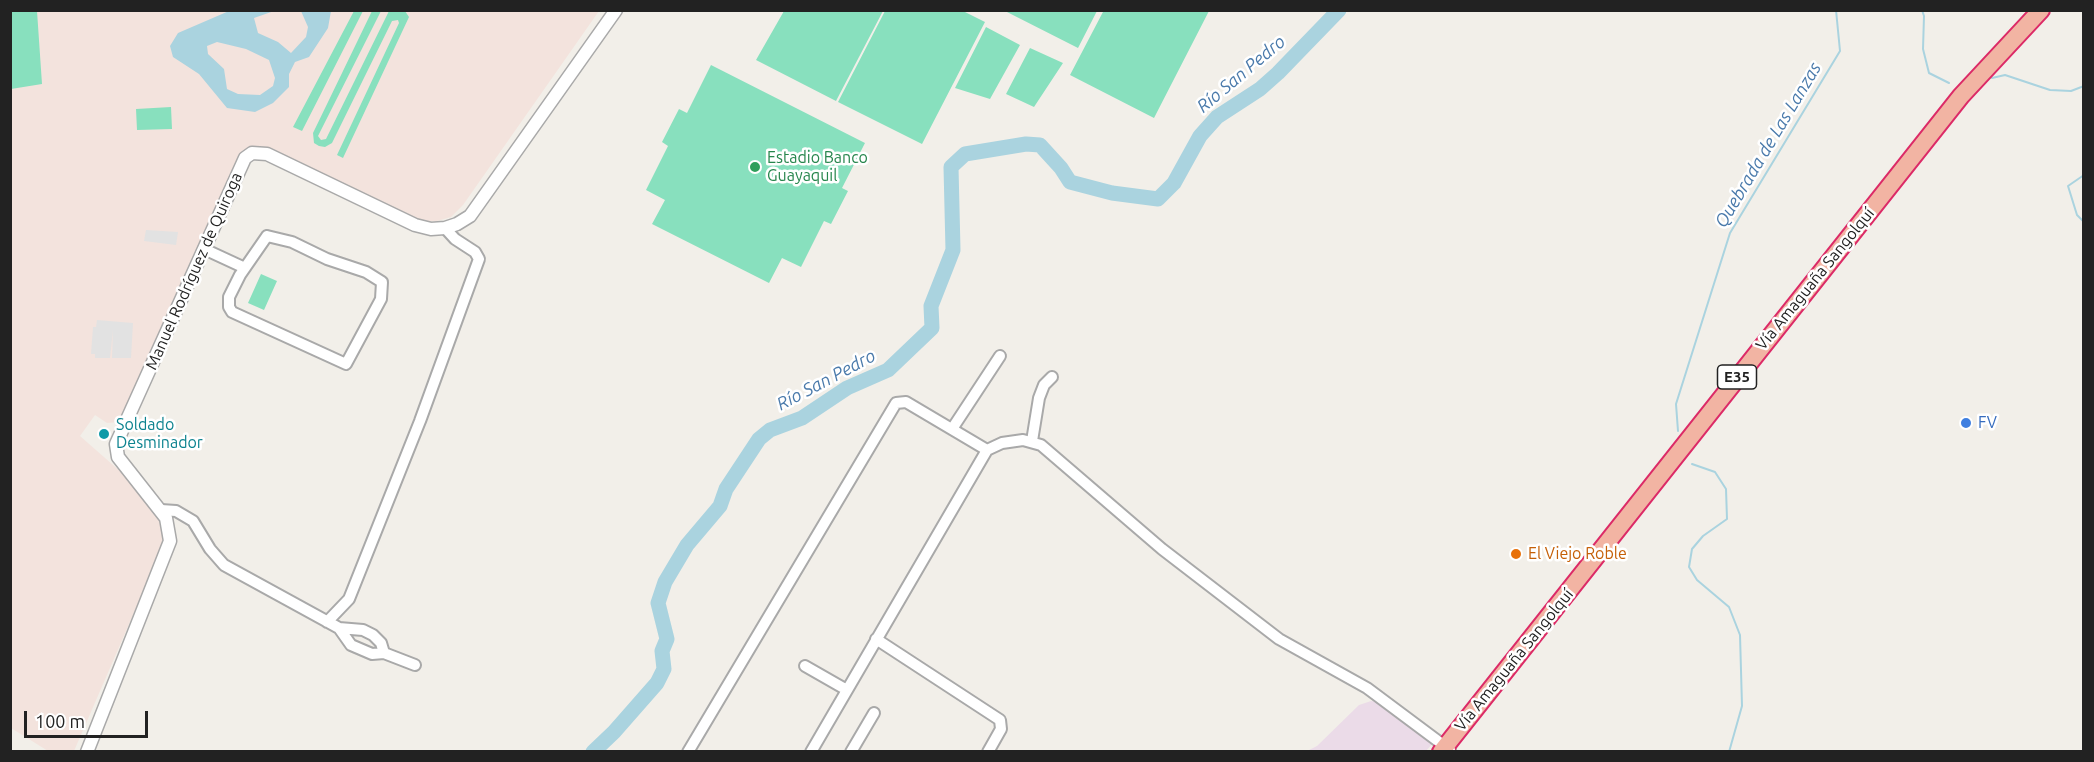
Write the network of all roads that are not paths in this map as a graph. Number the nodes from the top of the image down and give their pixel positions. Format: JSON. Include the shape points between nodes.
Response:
{"nodes":[{"id":1,"x":616,"y":10,"type":"edge"},
{"id":2,"x":2042,"y":10,"type":"edge"},
{"id":3,"x":445,"y":228,"type":"junction"},
{"id":4,"x":204,"y":249,"type":"junction"},
{"id":5,"x":244,"y":268,"type":"junction"},
{"id":6,"x":1000,"y":356,"type":"dead end"},
{"id":7,"x":1052,"y":377,"type":"dead end"},
{"id":8,"x":952,"y":429,"type":"junction"},
{"id":9,"x":1032,"y":441,"type":"junction"},
{"id":10,"x":987,"y":450,"type":"junction"},
{"id":11,"x":161,"y":510,"type":"junction"},
{"id":12,"x":327,"y":622,"type":"junction"},
{"id":13,"x":339,"y":628,"type":"junction"},
{"id":14,"x":876,"y":639,"type":"junction"},
{"id":15,"x":384,"y":653,"type":"junction"},
{"id":16,"x":416,"y":665,"type":"dead end"},
{"id":17,"x":805,"y":666,"type":"dead end"},
{"id":18,"x":847,"y":690,"type":"junction"},
{"id":19,"x":874,"y":712,"type":"dead end"},
{"id":20,"x":1446,"y":750,"type":"edge"},
{"id":21,"x":87,"y":752,"type":"edge"},
{"id":22,"x":688,"y":752,"type":"edge"},
{"id":23,"x":811,"y":752,"type":"edge"},
{"id":24,"x":851,"y":752,"type":"edge"},
{"id":25,"x":988,"y":752,"type":"edge"}],
"edges":[{"from":1,"to":3,"type":"street","via":[[470,216]]},
{"from":2,"to":20,"type":"highway","name":"Vía Amaguaña Sangolquí","number":"E35","via":[[1968,88],[1911,157]]},
{"from":3,"to":4,"type":"street","name":"Manuel Rodríguez de Quiroga","via":[[415,225],[280,159],[257,152],[245,158]]},
{"from":3,"to":12,"type":"street","via":[[479,259],[349,599]]},
{"from":4,"to":5,"type":"street"},
{"from":4,"to":11,"type":"street","name":"Manuel Rodríguez de Quiroga","via":[[116,444],[118,457]]},
{"from":5,"to":5,"type":"street","via":[[267,236],[271,236],[380,278],[384,286],[350,361],[343,364],[232,312],[229,297]]},
{"from":6,"to":8,"type":"street"},
{"from":7,"to":9,"type":"street","via":[[1039,398]]},
{"from":8,"to":10,"type":"street"},
{"from":8,"to":22,"type":"street","via":[[906,402],[896,403]]},
{"from":9,"to":10,"type":"street","via":[[1002,443]]},
{"from":9,"to":20,"type":"street","via":[[1279,639],[1367,688]]},
{"from":10,"to":14,"type":"street"},
{"from":11,"to":12,"type":"street","via":[[176,511],[193,521],[224,565]]},
{"from":11,"to":21,"type":"street","via":[[169,527],[169,547]]},
{"from":12,"to":13,"type":"street"},
{"from":13,"to":15,"type":"street","via":[[351,645],[372,654]]},
{"from":13,"to":15,"type":"street","via":[[373,635]]},
{"from":14,"to":18,"type":"street"},
{"from":14,"to":25,"type":"street","via":[[1000,720],[1001,729]]},
{"from":15,"to":16,"type":"street"},
{"from":17,"to":18,"type":"street"},
{"from":18,"to":23,"type":"street"},
{"from":19,"to":24,"type":"street"}]}
